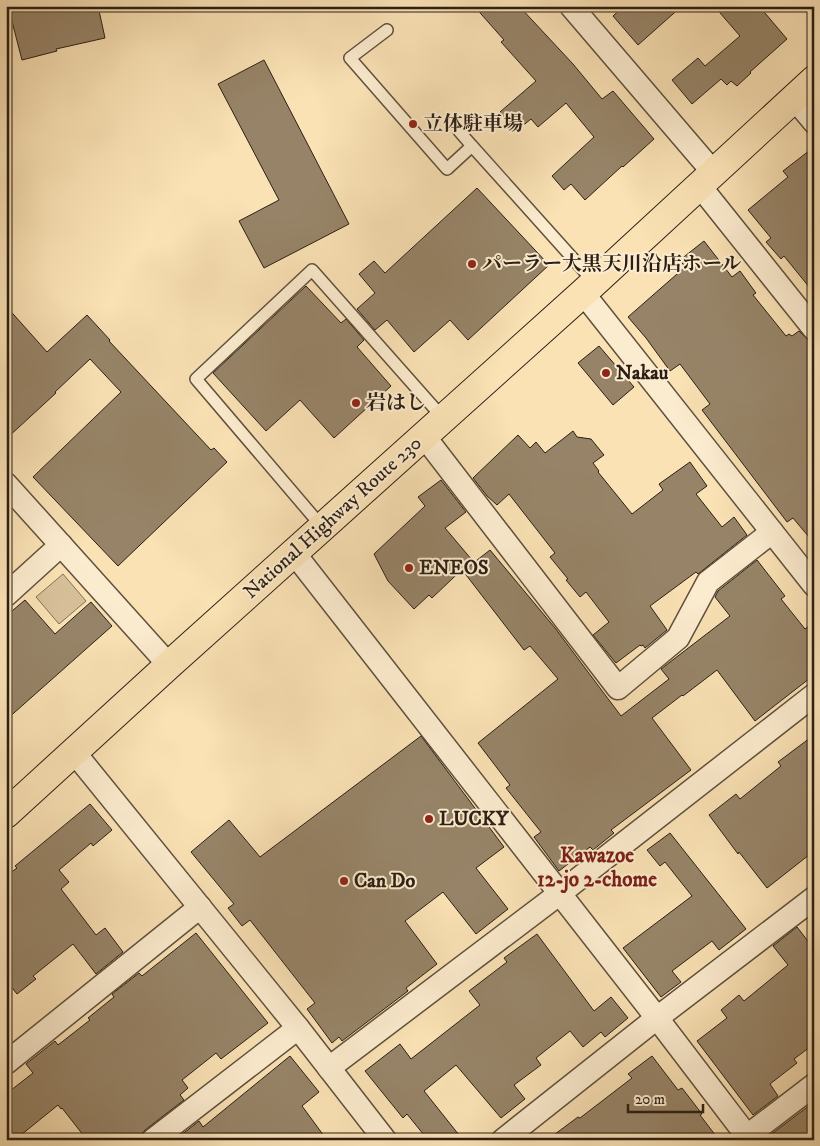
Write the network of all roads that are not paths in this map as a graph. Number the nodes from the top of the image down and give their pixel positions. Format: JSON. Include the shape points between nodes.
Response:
{"nodes":[{"id":1,"x":571,"y":6,"type":"edge"},
{"id":2,"x":386,"y":30,"type":"dead end"},
{"id":3,"x":804,"y":89,"type":"edge"},
{"id":4,"x":814,"y":122,"type":"edge"},
{"id":5,"x":459,"y":131,"type":"dead end"},
{"id":6,"x":472,"y":146,"type":"junction"},
{"id":7,"x":706,"y":179,"type":"junction"},
{"id":8,"x":588,"y":288,"type":"junction"},
{"id":9,"x":814,"y":330,"type":"edge"},
{"id":10,"x":434,"y":427,"type":"junction"},
{"id":11,"x":6,"y":484,"type":"edge"},
{"id":12,"x":323,"y":528,"type":"junction"},
{"id":13,"x":772,"y":532,"type":"junction"},
{"id":14,"x":60,"y":545,"type":"junction"},
{"id":15,"x":294,"y":553,"type":"junction"},
{"id":16,"x":814,"y":585,"type":"edge"},
{"id":17,"x":6,"y":595,"type":"edge"},
{"id":18,"x":169,"y":665,"type":"junction"},
{"id":19,"x":814,"y":695,"type":"edge"},
{"id":20,"x":74,"y":752,"type":"junction"},
{"id":21,"x":6,"y":814,"type":"edge"},
{"id":22,"x":559,"y":894,"type":"junction"},
{"id":23,"x":814,"y":898,"type":"edge"},
{"id":24,"x":200,"y":907,"type":"junction"},
{"id":25,"x":657,"y":1018,"type":"junction"},
{"id":26,"x":298,"y":1028,"type":"junction"},
{"id":27,"x":6,"y":1063,"type":"edge"},
{"id":28,"x":329,"y":1068,"type":"junction"},
{"id":29,"x":814,"y":1085,"type":"edge"},
{"id":30,"x":746,"y":1138,"type":"edge"},
{"id":31,"x":153,"y":1140,"type":"edge"},
{"id":32,"x":385,"y":1140,"type":"edge"},
{"id":33,"x":503,"y":1140,"type":"edge"}],
"edges":[{"from":1,"to":7,"type":"street"},
{"from":2,"to":6,"type":"lane","via":[[350,58],[446,169]]},
{"from":3,"to":4,"type":"street"},
{"from":3,"to":7,"type":"highway","name":"National Highway Route 230"},
{"from":5,"to":6,"type":"lane"},
{"from":6,"to":8,"type":"lane"},
{"from":7,"to":8,"type":"highway","name":"National Highway Route 230"},
{"from":7,"to":9,"type":"street"},
{"from":8,"to":10,"type":"highway","name":"National Highway Route 230"},
{"from":8,"to":13,"type":"street"},
{"from":10,"to":12,"type":"highway","name":"National Highway Route 230"},
{"from":10,"to":12,"type":"lane","via":[[312,270],[196,379]]},
{"from":10,"to":13,"type":"street","via":[[618,688],[678,638],[708,582]]},
{"from":11,"to":14,"type":"street"},
{"from":12,"to":15,"type":"highway","name":"National Highway Route 230"},
{"from":13,"to":16,"type":"street"},
{"from":14,"to":17,"type":"street"},
{"from":14,"to":18,"type":"street"},
{"from":15,"to":18,"type":"highway","name":"National Highway Route 230"},
{"from":15,"to":22,"type":"street"},
{"from":18,"to":20,"type":"highway","name":"National Highway Route 230"},
{"from":19,"to":22,"type":"street"},
{"from":20,"to":21,"type":"highway","name":"National Highway Route 230"},
{"from":20,"to":24,"type":"street"},
{"from":22,"to":25,"type":"street"},
{"from":22,"to":28,"type":"street"},
{"from":23,"to":25,"type":"street"},
{"from":24,"to":26,"type":"street"},
{"from":24,"to":27,"type":"street"},
{"from":25,"to":30,"type":"street"},
{"from":25,"to":33,"type":"street"},
{"from":26,"to":28,"type":"street"},
{"from":26,"to":31,"type":"street"},
{"from":28,"to":32,"type":"street"},
{"from":29,"to":30,"type":"street"}]}
